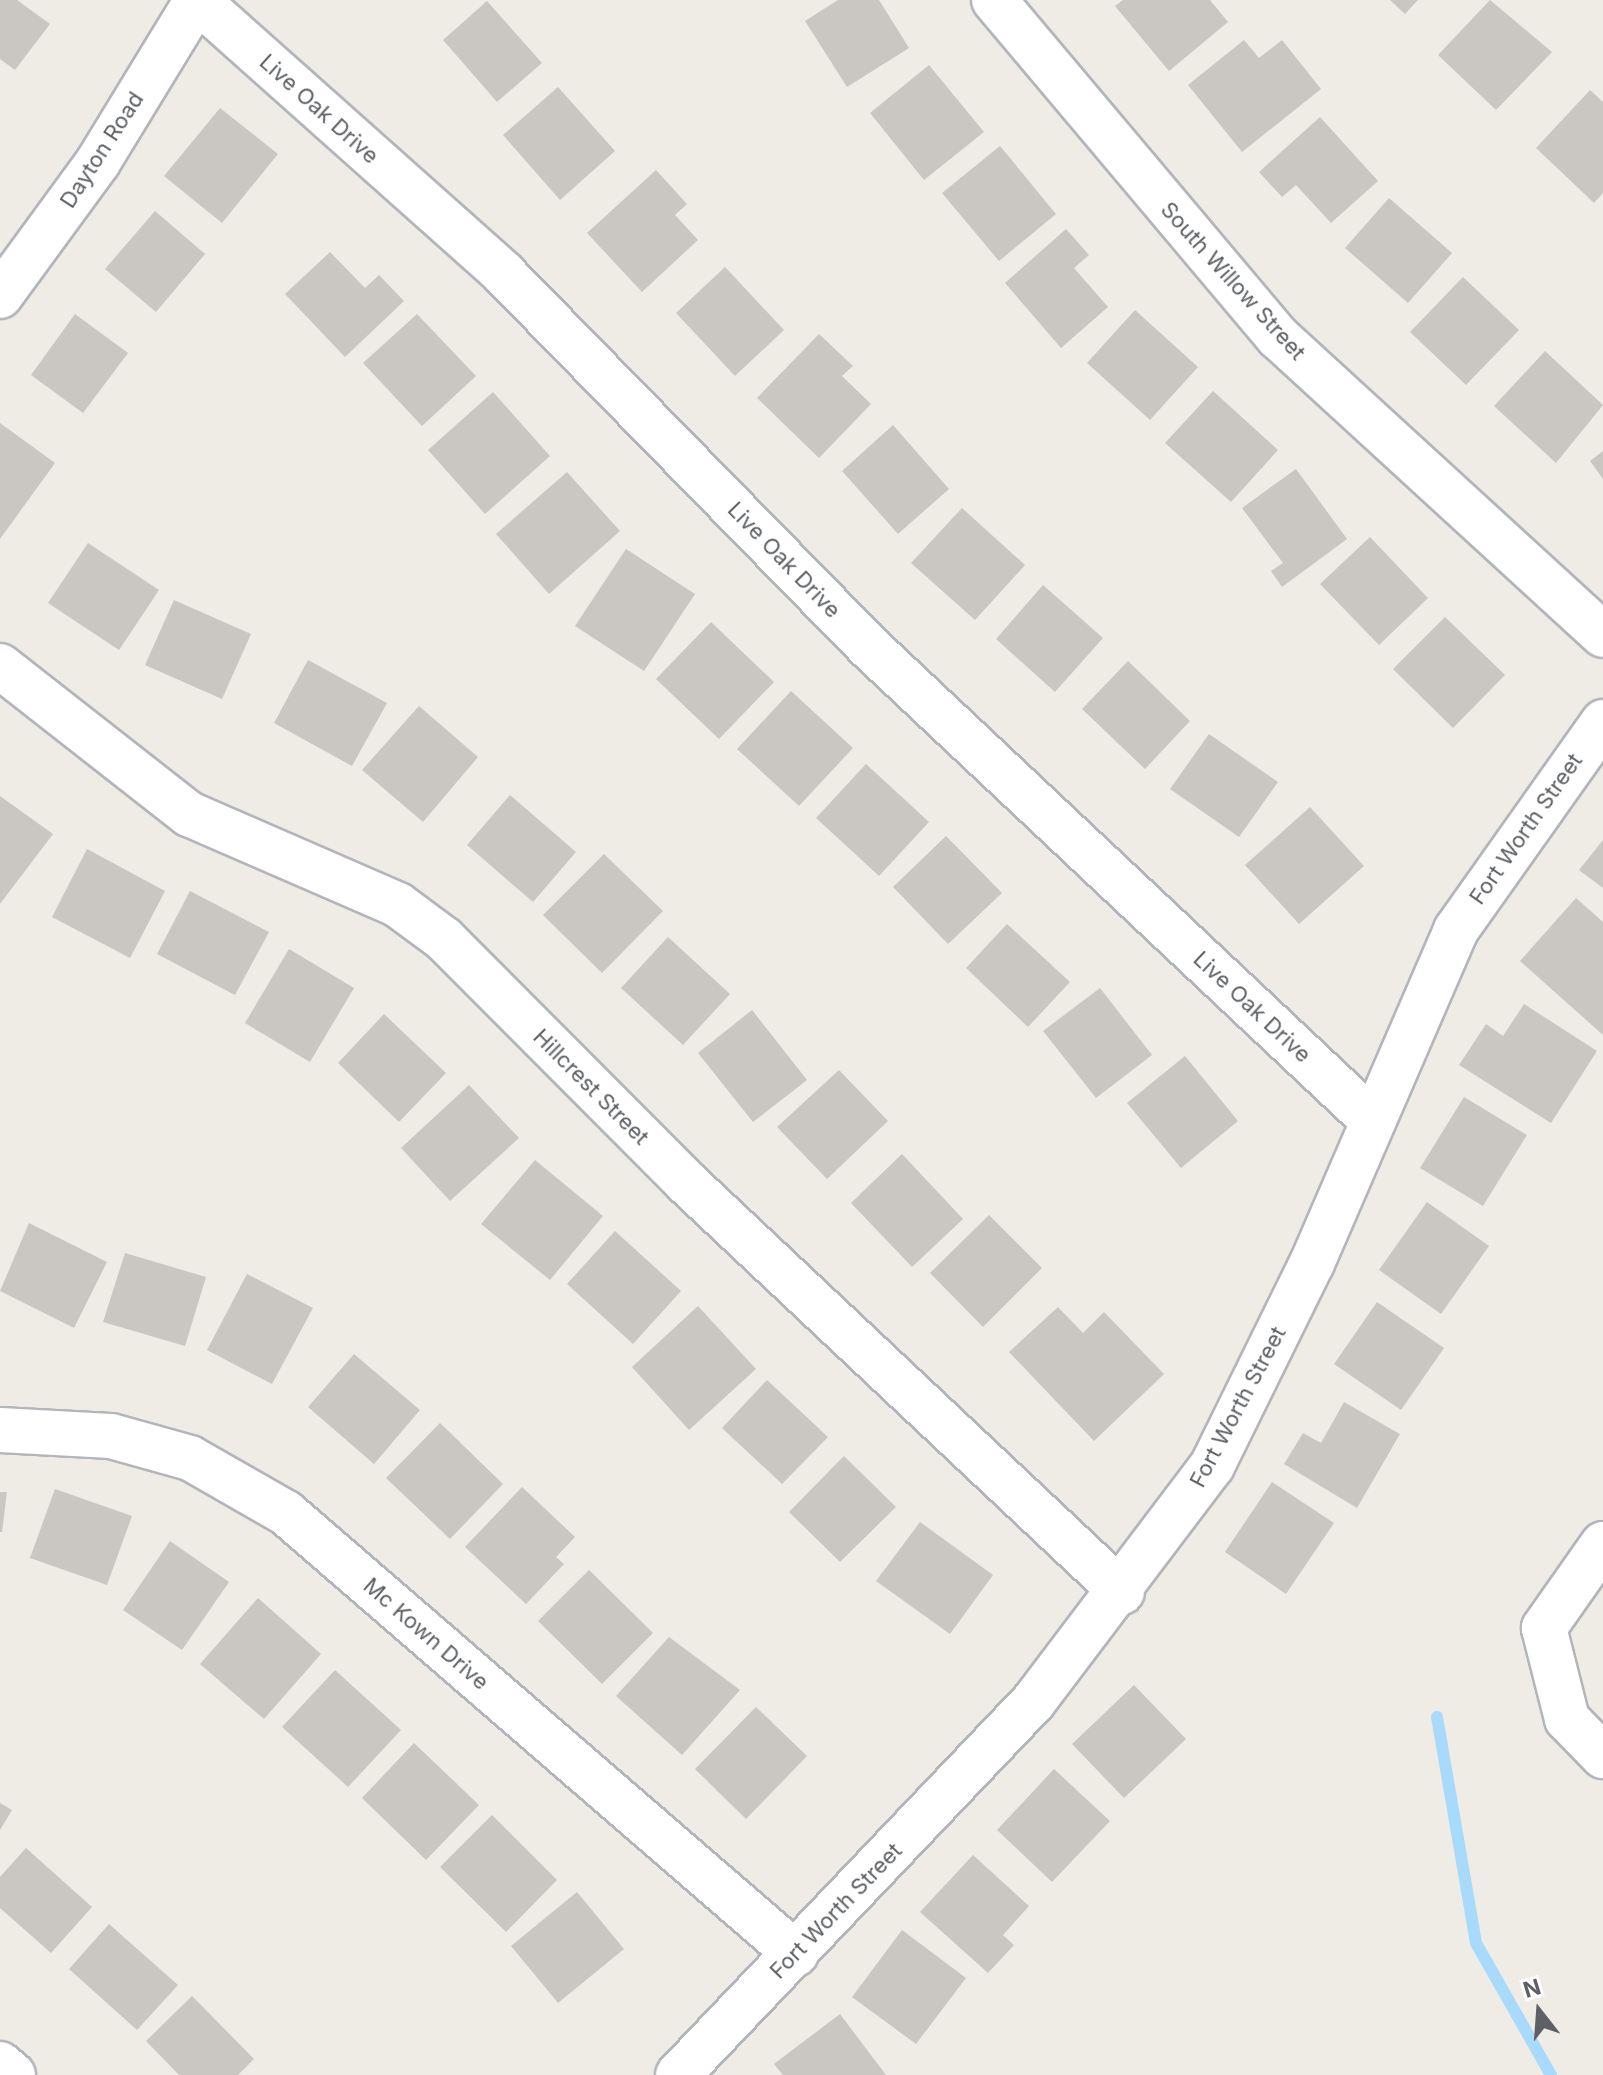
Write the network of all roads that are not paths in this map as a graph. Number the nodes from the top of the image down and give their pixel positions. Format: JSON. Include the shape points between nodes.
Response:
{"nodes":[{"id":1,"x":197,"y":0,"type":"edge"},
{"id":2,"x":994,"y":0,"type":"edge"},
{"id":3,"x":0,"y":296,"type":"edge"},
{"id":4,"x":1603,"y":635,"type":"edge"},
{"id":5,"x":0,"y":666,"type":"edge"},
{"id":6,"x":1603,"y":722,"type":"edge"},
{"id":7,"x":1371,"y":1119,"type":"junction"},
{"id":8,"x":0,"y":1430,"type":"edge"},
{"id":9,"x":1603,"y":1544,"type":"edge"},
{"id":10,"x":1122,"y":1592,"type":"junction"},
{"id":11,"x":1603,"y":1756,"type":"edge"},
{"id":12,"x":796,"y":1954,"type":"junction"},
{"id":13,"x":0,"y":2064,"type":"edge"},
{"id":14,"x":13,"y":2075,"type":"edge"},
{"id":15,"x":678,"y":2075,"type":"edge"}],
"edges":[{"from":1,"to":3,"type":"street","name":"Dayton Road","via":[[98,162]]},
{"from":1,"to":7,"type":"street","name":"Live Oak Drive","via":[[504,274],[868,646]]},
{"from":2,"to":4,"type":"street","name":"South Willow Street","via":[[1278,337]]},
{"from":5,"to":10,"type":"street","name":"Hillcrest Street","via":[[189,814],[384,898],[444,939],[687,1183]]},
{"from":6,"to":7,"type":"street","name":"Fort Worth Street","via":[[1456,930]]},
{"from":7,"to":10,"type":"street","name":"Fort Worth Street","via":[[1312,1263],[1212,1466]]},
{"from":8,"to":12,"type":"street","name":"Mc Kown Drive","via":[[111,1436],[190,1458],[286,1513]]},
{"from":9,"to":11,"type":"street","via":[[1544,1628],[1567,1719]]},
{"from":10,"to":12,"type":"street","name":"Fort Worth Street","via":[[1034,1701]]},
{"from":12,"to":15,"type":"street","name":"Fort Worth Street"},
{"from":13,"to":14,"type":"street"}]}
